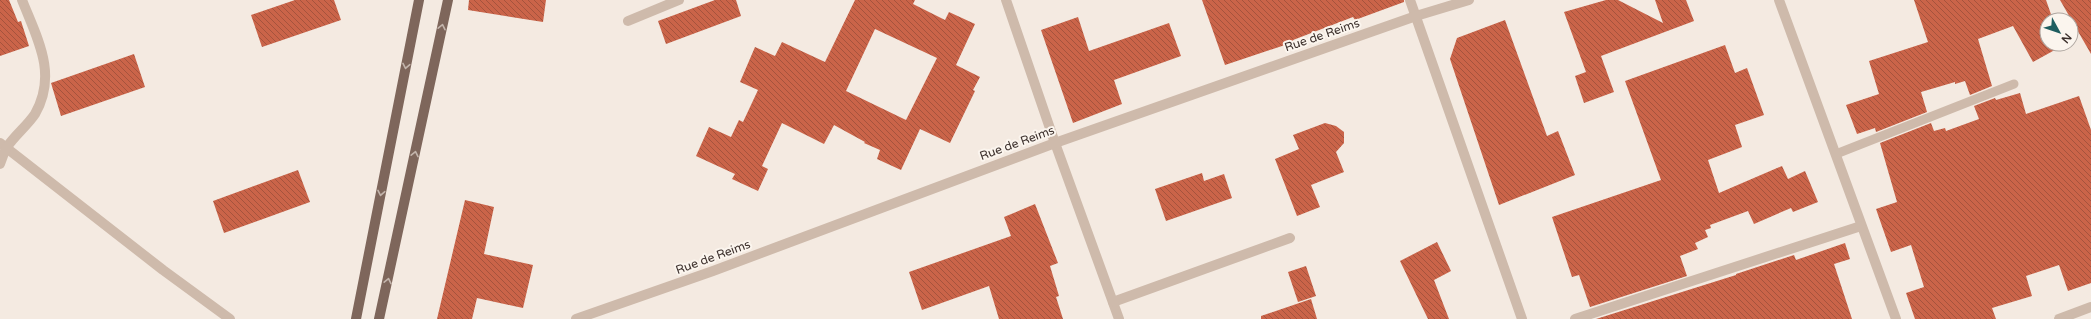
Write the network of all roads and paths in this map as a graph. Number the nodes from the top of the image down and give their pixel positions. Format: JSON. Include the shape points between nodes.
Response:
{"nodes":[{"id":1,"x":22,"y":0,"type":"edge"},
{"id":2,"x":419,"y":0,"type":"edge"},
{"id":3,"x":448,"y":0,"type":"edge"},
{"id":4,"x":680,"y":0,"type":"edge"},
{"id":5,"x":1006,"y":0,"type":"edge"},
{"id":6,"x":1410,"y":0,"type":"edge"},
{"id":7,"x":1469,"y":0,"type":"edge"},
{"id":8,"x":1779,"y":0,"type":"edge"},
{"id":9,"x":1416,"y":16,"type":"junction"},
{"id":10,"x":628,"y":21,"type":"dead end"},
{"id":11,"x":2014,"y":84,"type":"dead end"},
{"id":12,"x":1055,"y":143,"type":"junction"},
{"id":13,"x":3,"y":145,"type":"edge"},
{"id":14,"x":1836,"y":154,"type":"junction"},
{"id":15,"x":0,"y":164,"type":"edge"},
{"id":16,"x":1861,"y":226,"type":"junction"},
{"id":17,"x":1290,"y":238,"type":"dead end"},
{"id":18,"x":1113,"y":302,"type":"junction"},
{"id":19,"x":2091,"y":308,"type":"edge"},
{"id":20,"x":230,"y":319,"type":"edge"},
{"id":21,"x":356,"y":319,"type":"edge"},
{"id":22,"x":379,"y":319,"type":"edge"},
{"id":23,"x":576,"y":319,"type":"edge"},
{"id":24,"x":1119,"y":319,"type":"edge"},
{"id":25,"x":1522,"y":319,"type":"edge"},
{"id":26,"x":1575,"y":319,"type":"edge"},
{"id":27,"x":1896,"y":319,"type":"edge"},
{"id":28,"x":2059,"y":319,"type":"edge"}],
"edges":[{"from":1,"to":13,"type":"street","via":[[44,56],[46,71],[43,96],[34,115]]},
{"from":2,"to":21,"type":"main road","one_way":true},
{"from":22,"to":3,"type":"main road","one_way":true},
{"from":4,"to":10,"type":"street"},
{"from":5,"to":12,"type":"street"},
{"from":6,"to":9,"type":"street"},
{"from":7,"to":9,"type":"street","name":"Rue de Reims"},
{"from":8,"to":14,"type":"street"},
{"from":9,"to":12,"type":"street","name":"Rue de Reims"},
{"from":9,"to":25,"type":"street"},
{"from":11,"to":14,"type":"lane"},
{"from":12,"to":18,"type":"street"},
{"from":12,"to":23,"type":"street","name":"Rue de Reims","via":[[714,271]]},
{"from":13,"to":15,"type":"street"},
{"from":13,"to":20,"type":"street"},
{"from":14,"to":16,"type":"street"},
{"from":16,"to":26,"type":"street"},
{"from":16,"to":27,"type":"street"},
{"from":17,"to":18,"type":"street"},
{"from":18,"to":24,"type":"street"},
{"from":19,"to":28,"type":"street"}]}
